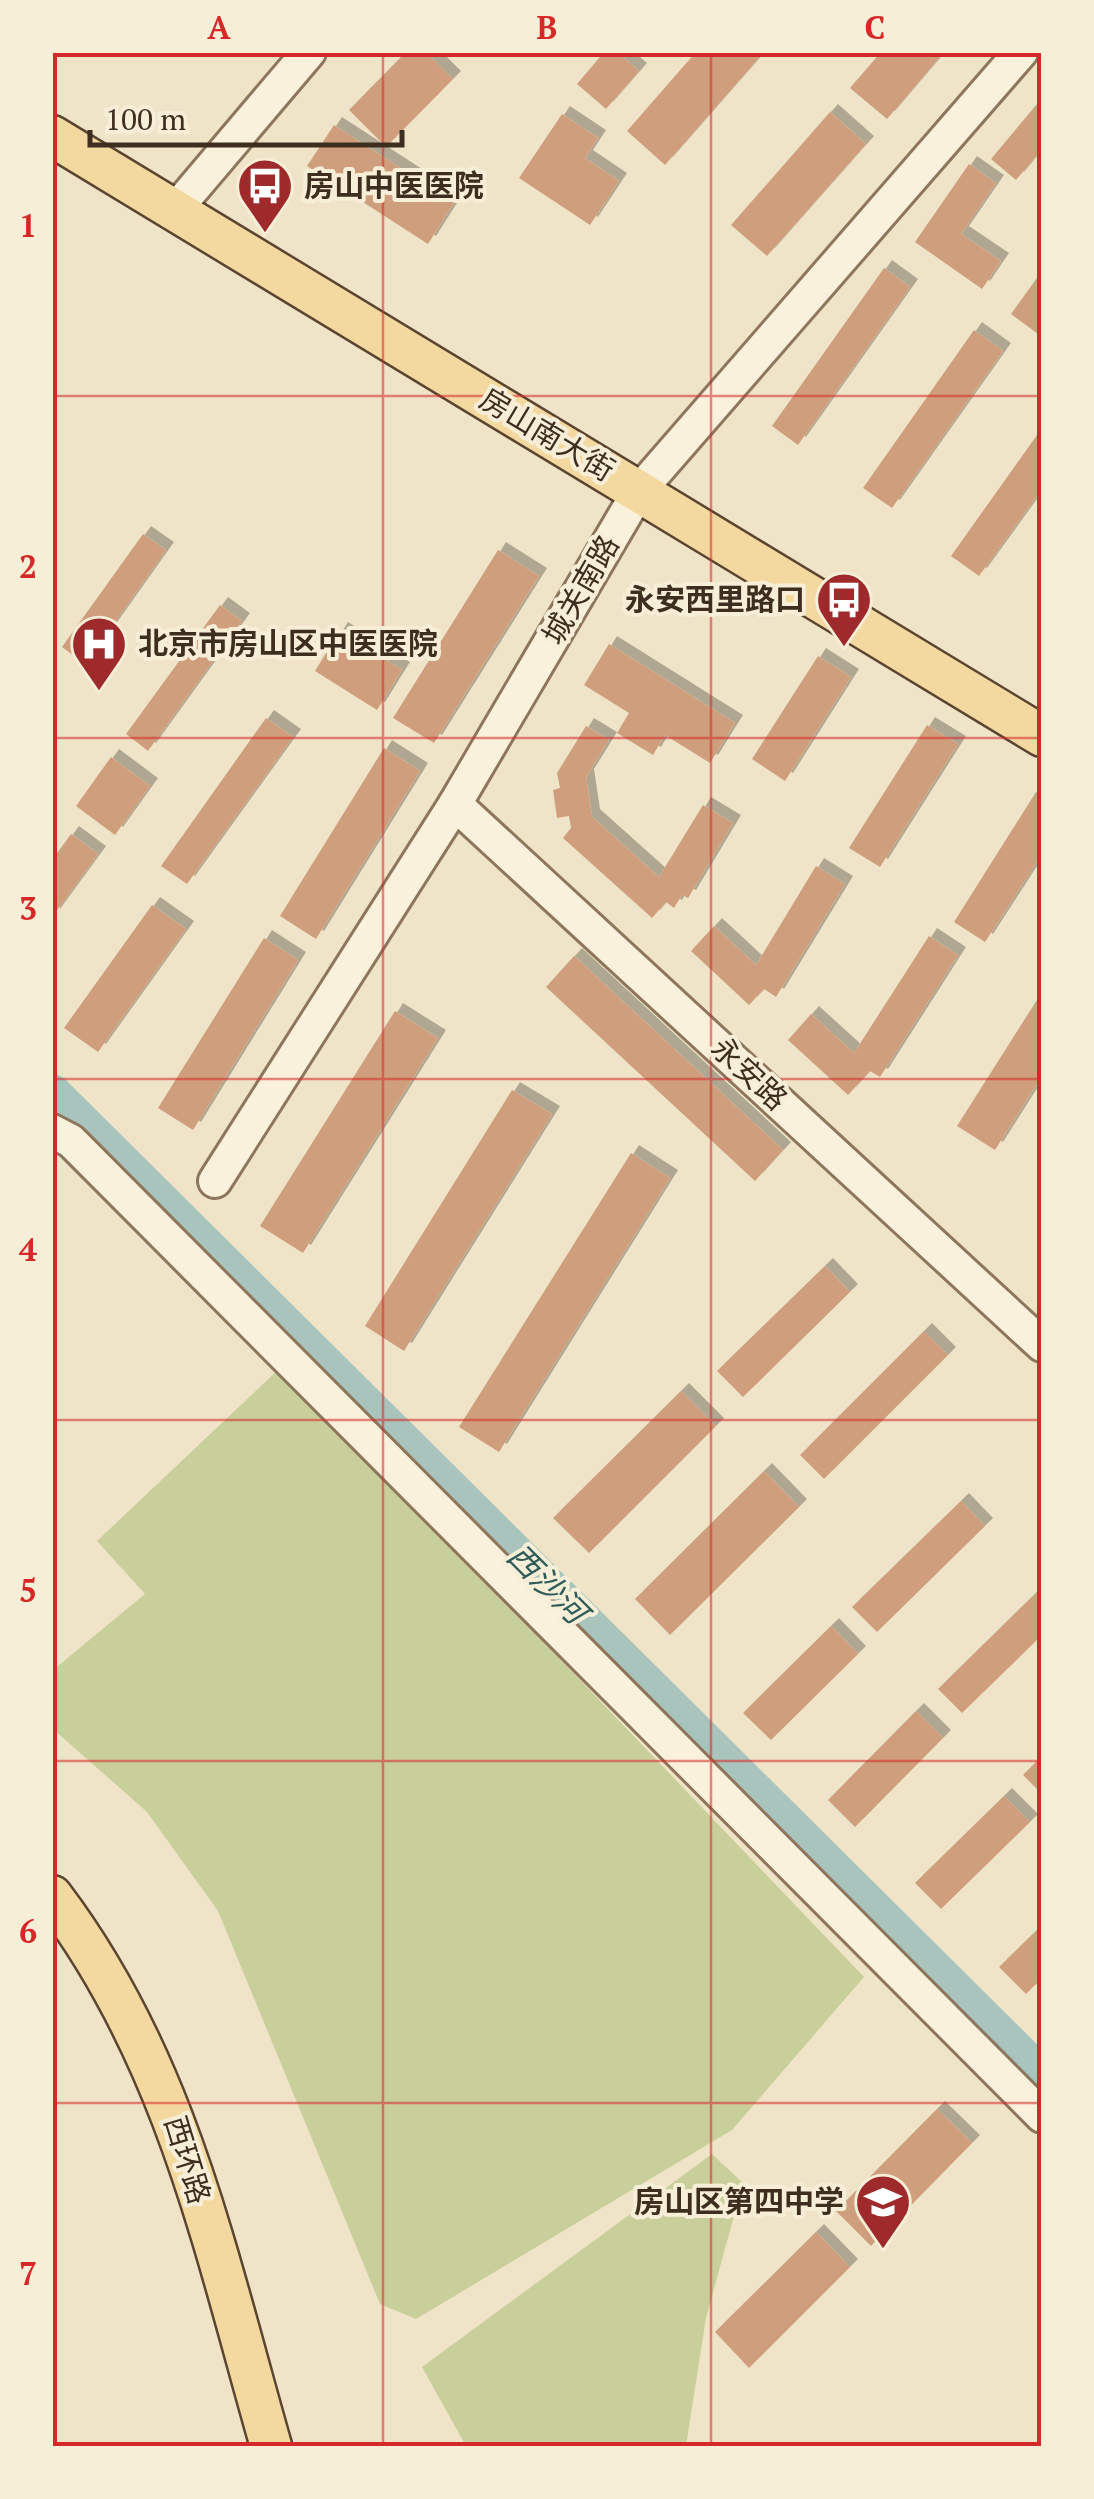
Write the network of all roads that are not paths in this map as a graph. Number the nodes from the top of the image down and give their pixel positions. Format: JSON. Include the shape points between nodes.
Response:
{"nodes":[{"id":1,"x":309,"y":52,"type":"edge"},
{"id":2,"x":1021,"y":52,"type":"edge"},
{"id":3,"x":52,"y":136,"type":"edge"},
{"id":4,"x":175,"y":210,"type":"junction"},
{"id":5,"x":639,"y":491,"type":"junction"},
{"id":6,"x":1042,"y":736,"type":"edge"},
{"id":7,"x":455,"y":804,"type":"junction"},
{"id":8,"x":52,"y":1132,"type":"edge"},
{"id":9,"x":215,"y":1182,"type":"dead end"},
{"id":10,"x":1042,"y":1345,"type":"edge"},
{"id":11,"x":52,"y":1896,"type":"edge"},
{"id":12,"x":52,"y":1920,"type":"edge"},
{"id":13,"x":1042,"y":2116,"type":"edge"},
{"id":14,"x":257,"y":2446,"type":"edge"},
{"id":15,"x":271,"y":2446,"type":"edge"}],
"edges":[{"from":1,"to":4,"type":"street"},
{"from":2,"to":5,"type":"street","name":"城关南路"},
{"from":3,"to":4,"type":"main road","name":"房山南大街"},
{"from":4,"to":5,"type":"main road","name":"房山南大街"},
{"from":5,"to":6,"type":"main road","name":"房山南大街"},
{"from":5,"to":7,"type":"street","name":"城关南路"},
{"from":7,"to":9,"type":"street","name":"城关南路"},
{"from":7,"to":10,"type":"street","name":"永安路"},
{"from":8,"to":13,"type":"street","via":[[71,1141],[388,1456]]},
{"from":11,"to":15,"type":"main road","name":"西环路","via":[[125,2004],[168,2098]]},
{"from":12,"to":14,"type":"main road","name":"西环路","via":[[98,1987],[152,2098]]}]}
